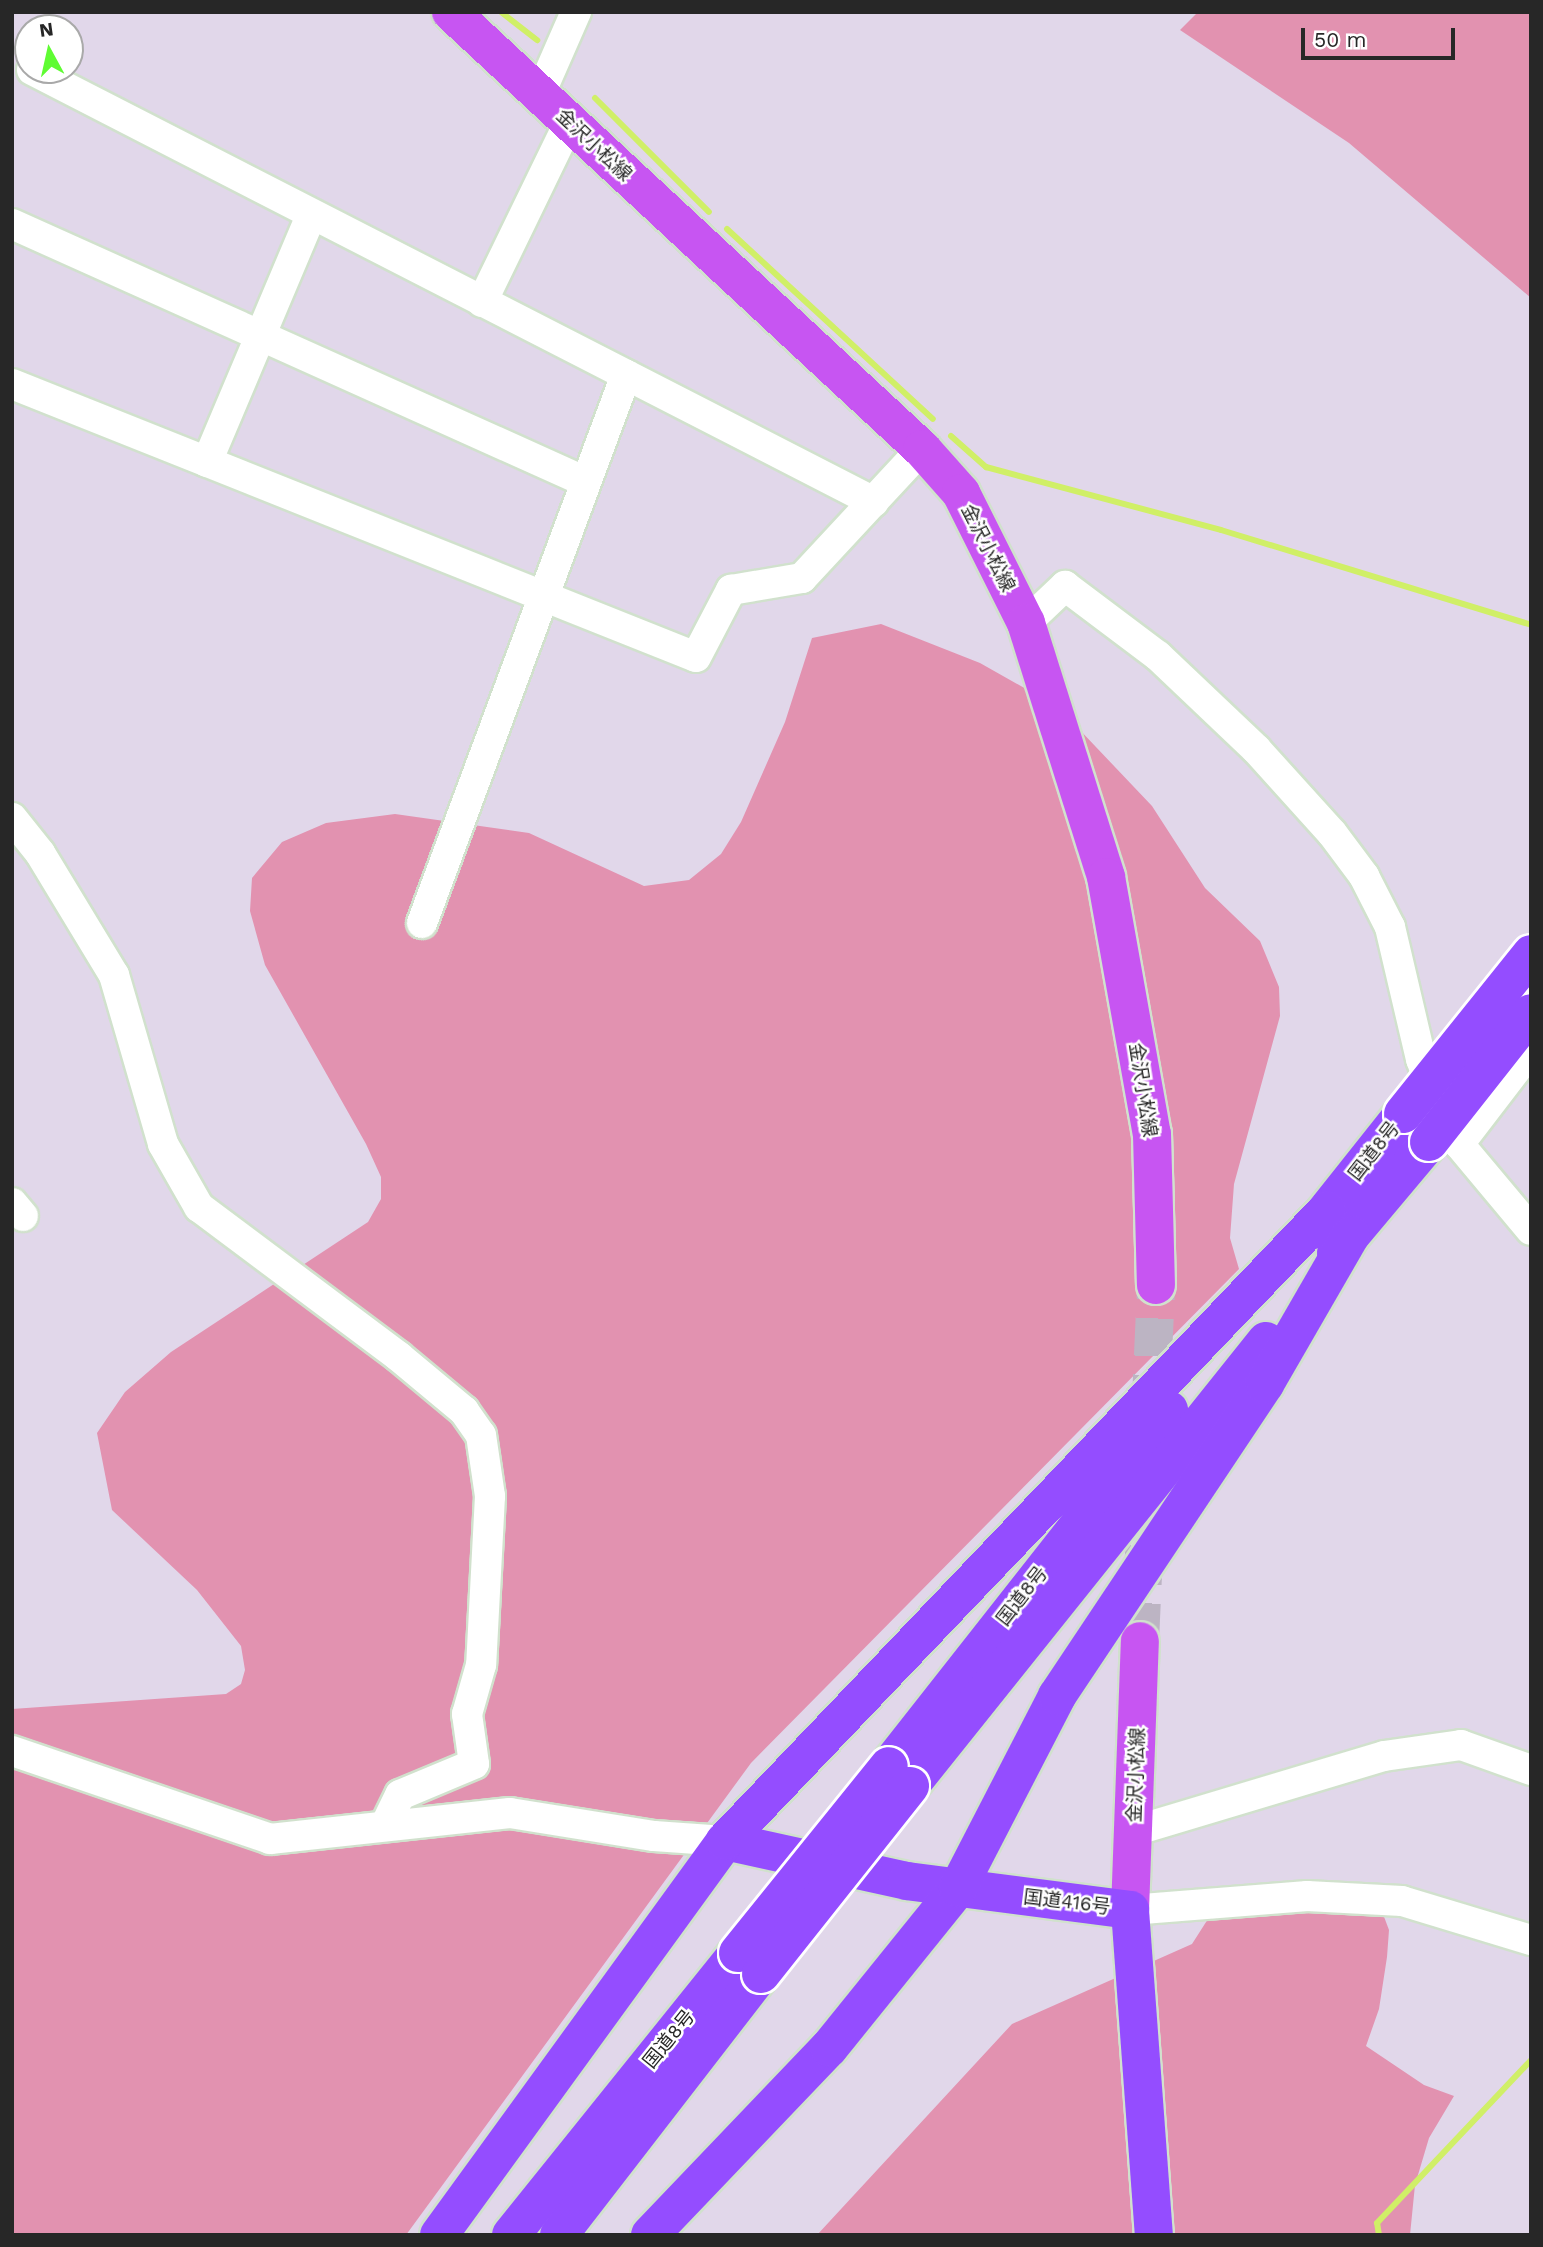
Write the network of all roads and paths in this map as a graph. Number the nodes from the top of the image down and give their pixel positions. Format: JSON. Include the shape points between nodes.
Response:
{"nodes":[{"id":1,"x":451,"y":12,"type":"edge"},
{"id":2,"x":576,"y":12,"type":"edge"},
{"id":3,"x":59,"y":84,"type":"edge"},
{"id":4,"x":540,"y":94,"type":"junction"},
{"id":5,"x":569,"y":123,"type":"junction"},
{"id":6,"x":312,"y":214,"type":"junction"},
{"id":7,"x":12,"y":225,"type":"edge"},
{"id":8,"x":482,"y":302,"type":"junction"},
{"id":9,"x":260,"y":336,"type":"junction"},
{"id":10,"x":626,"y":375,"type":"junction"},
{"id":11,"x":12,"y":384,"type":"edge"},
{"id":12,"x":922,"y":449,"type":"junction"},
{"id":13,"x":207,"y":462,"type":"junction"},
{"id":14,"x":586,"y":482,"type":"junction"},
{"id":15,"x":874,"y":502,"type":"junction"},
{"id":16,"x":542,"y":598,"type":"junction"},
{"id":17,"x":1026,"y":623,"type":"junction"},
{"id":18,"x":12,"y":818,"type":"edge"},
{"id":19,"x":422,"y":923,"type":"dead end"},
{"id":20,"x":1531,"y":954,"type":"edge"},
{"id":21,"x":1531,"y":1013,"type":"edge"},
{"id":22,"x":1531,"y":1051,"type":"edge"},
{"id":23,"x":1444,"y":1143,"type":"junction"},
{"id":24,"x":1339,"y":1222,"type":"junction"},
{"id":25,"x":1531,"y":1230,"type":"edge"},
{"id":26,"x":1156,"y":1285,"type":"tunnel mouth"},
{"id":27,"x":1140,"y":1640,"type":"tunnel mouth"},
{"id":28,"x":12,"y":1751,"type":"edge"},
{"id":29,"x":1531,"y":1770,"type":"edge"},
{"id":30,"x":386,"y":1824,"type":"junction"},
{"id":31,"x":1134,"y":1830,"type":"junction"},
{"id":32,"x":725,"y":1841,"type":"junction"},
{"id":33,"x":958,"y":1888,"type":"junction"},
{"id":34,"x":1130,"y":1910,"type":"junction"},
{"id":35,"x":1531,"y":1940,"type":"edge"},
{"id":36,"x":749,"y":1963,"type":"junction"},
{"id":37,"x":439,"y":2235,"type":"edge"},
{"id":38,"x":511,"y":2235,"type":"edge"},
{"id":39,"x":559,"y":2235,"type":"edge"},
{"id":40,"x":650,"y":2235,"type":"edge"},
{"id":41,"x":1154,"y":2235,"type":"edge"}],
"edges":[{"from":1,"to":4,"type":"main road","name":"金沢小松線"},
{"from":2,"to":4,"type":"street"},
{"from":3,"to":6,"type":"street"},
{"from":4,"to":5,"type":"main road","name":"金沢小松線"},
{"from":5,"to":8,"type":"street"},
{"from":5,"to":12,"type":"main road","name":"金沢小松線"},
{"from":6,"to":8,"type":"street"},
{"from":6,"to":9,"type":"street"},
{"from":7,"to":9,"type":"street"},
{"from":8,"to":10,"type":"street"},
{"from":9,"to":13,"type":"street"},
{"from":9,"to":14,"type":"street"},
{"from":10,"to":14,"type":"street"},
{"from":10,"to":15,"type":"street"},
{"from":11,"to":13,"type":"street"},
{"from":12,"to":15,"type":"street"},
{"from":12,"to":17,"type":"main road","name":"金沢小松線","via":[[961,493]]},
{"from":13,"to":16,"type":"street"},
{"from":14,"to":16,"type":"street"},
{"from":15,"to":16,"type":"street","via":[[802,578],[732,590],[696,657]]},
{"from":16,"to":19,"type":"street"},
{"from":17,"to":23,"type":"street","via":[[1065,586],[1158,656],[1256,749],[1332,833],[1364,876],[1390,926]]},
{"from":17,"to":26,"type":"main road","name":"金沢小松線","via":[[1106,877],[1152,1134]]},
{"from":18,"to":30,"type":"street","via":[[40,853],[114,975],[163,1144],[199,1207],[398,1356],[464,1410],[481,1435],[490,1496],[481,1665],[467,1714],[474,1765],[400,1795]]},
{"from":20,"to":24,"type":"highway","name":"国道8号","bridge":true,"via":[[1403,1114]]},
{"from":21,"to":23,"type":"highway","name":"国道8号","bridge":true},
{"from":22,"to":23,"type":"street"},
{"from":23,"to":24,"type":"highway","name":"国道8号"},
{"from":23,"to":25,"type":"street"},
{"from":24,"to":32,"type":"highway"},
{"from":24,"to":33,"type":"highway","via":[[1265,1384],[1057,1696]]},
{"from":24,"to":36,"type":"highway","name":"国道8号","bridge":true},
{"from":27,"to":31,"type":"main road","name":"金沢小松線"},
{"from":28,"to":30,"type":"street","via":[[270,1839]]},
{"from":29,"to":31,"type":"street","via":[[1461,1745],[1384,1756]]},
{"from":30,"to":32,"type":"street","via":[[510,1813],[654,1836]]},
{"from":31,"to":34,"type":"main road","name":"金沢小松線"},
{"from":32,"to":33,"type":"highway","name":"国道416号"},
{"from":32,"to":37,"type":"highway"},
{"from":33,"to":34,"type":"highway","name":"国道416号"},
{"from":33,"to":40,"type":"highway","via":[[829,2048]]},
{"from":34,"to":35,"type":"street","via":[[1307,1896],[1402,1901]]},
{"from":34,"to":41,"type":"highway","name":"国道416号"},
{"from":36,"to":38,"type":"highway","name":"国道8号"},
{"from":36,"to":39,"type":"highway","name":"国道8号"}]}
